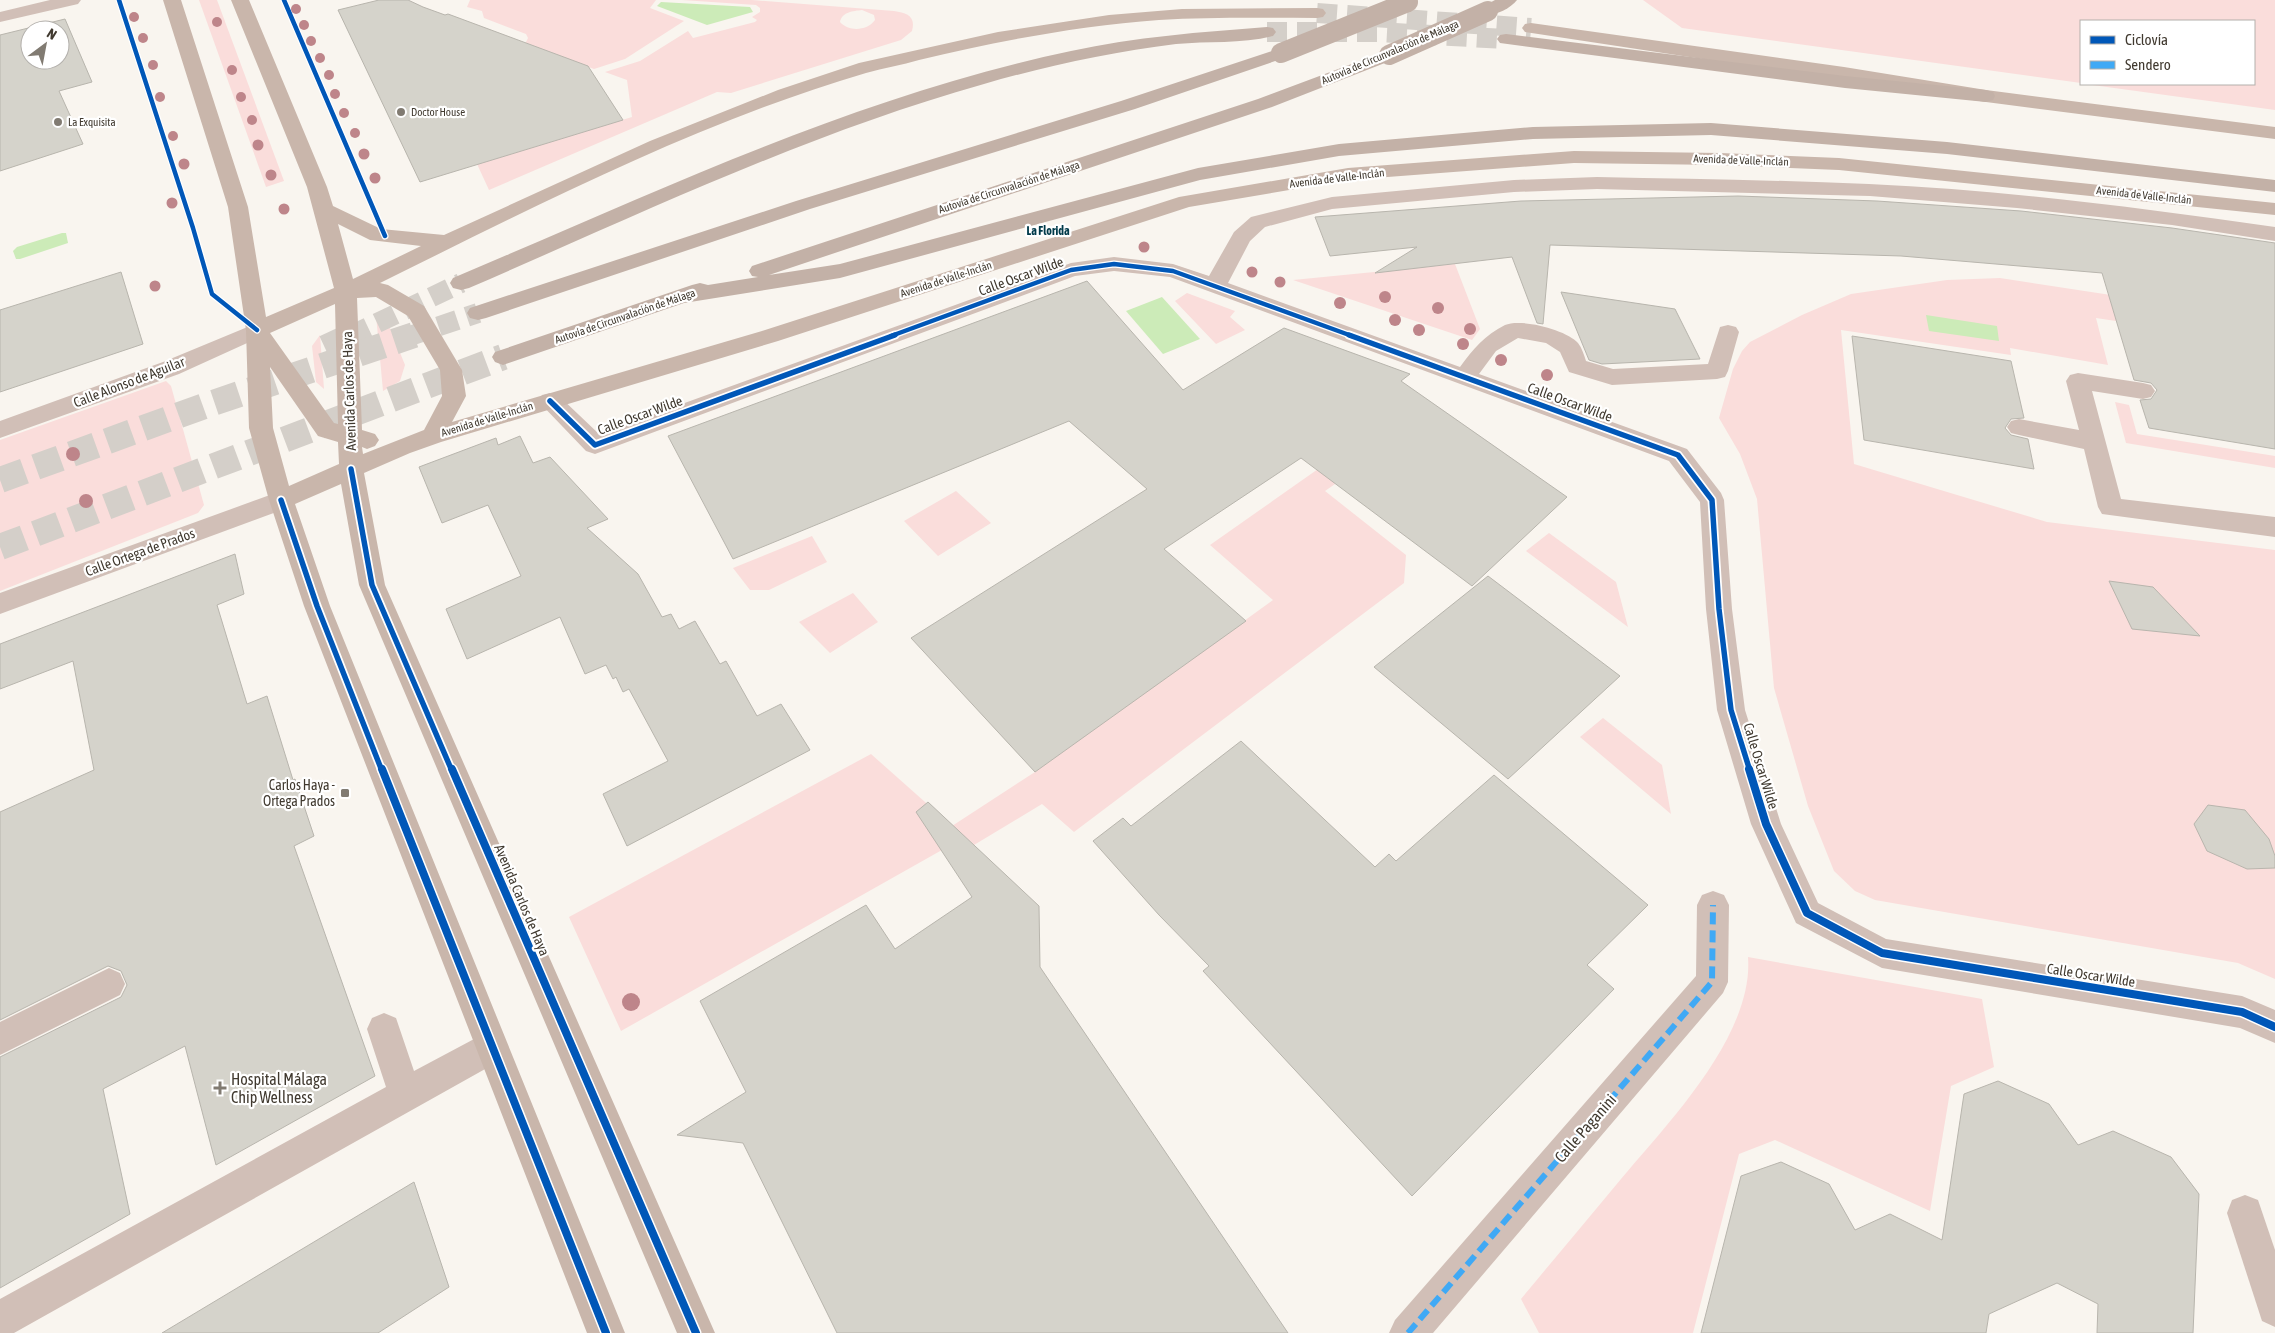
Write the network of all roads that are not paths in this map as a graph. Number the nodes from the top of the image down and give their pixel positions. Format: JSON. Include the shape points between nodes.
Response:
{"nodes":[{"id":1,"x":22,"y":0,"type":"edge"},
{"id":2,"x":72,"y":0,"type":"edge"},
{"id":3,"x":172,"y":0,"type":"edge"},
{"id":4,"x":240,"y":0,"type":"edge"},
{"id":5,"x":1508,"y":0,"type":"edge"},
{"id":6,"x":1410,"y":1,"type":"edge"},
{"id":7,"x":0,"y":5,"type":"edge"},
{"id":8,"x":1317,"y":12,"type":"tunnel mouth"},
{"id":9,"x":0,"y":18,"type":"edge"},
{"id":10,"x":1531,"y":28,"type":"tunnel mouth"},
{"id":11,"x":1267,"y":32,"type":"tunnel mouth"},
{"id":12,"x":1506,"y":39,"type":"tunnel mouth"},
{"id":13,"x":1986,"y":96,"type":"junction"},
{"id":14,"x":2275,"y":133,"type":"edge"},
{"id":15,"x":2275,"y":186,"type":"edge"},
{"id":16,"x":2275,"y":209,"type":"edge"},
{"id":17,"x":324,"y":210,"type":"junction"},
{"id":18,"x":2275,"y":234,"type":"edge"},
{"id":19,"x":446,"y":242,"type":"junction"},
{"id":20,"x":461,"y":283,"type":"tunnel mouth"},
{"id":21,"x":1215,"y":286,"type":"junction"},
{"id":22,"x":346,"y":291,"type":"junction"},
{"id":23,"x":684,"y":296,"type":"junction"},
{"id":24,"x":478,"y":313,"type":"tunnel mouth"},
{"id":25,"x":257,"y":330,"type":"junction"},
{"id":26,"x":1728,"y":332,"type":"dead end"},
{"id":27,"x":503,"y":357,"type":"tunnel mouth"},
{"id":28,"x":1464,"y":377,"type":"junction"},
{"id":29,"x":2143,"y":391,"type":"dead end"},
{"id":30,"x":550,"y":401,"type":"junction"},
{"id":31,"x":2019,"y":427,"type":"dead end"},
{"id":32,"x":0,"y":430,"type":"edge"},
{"id":33,"x":434,"y":436,"type":"junction"},
{"id":34,"x":351,"y":438,"type":"junction"},
{"id":35,"x":2094,"y":442,"type":"junction"},
{"id":36,"x":401,"y":447,"type":"junction"},
{"id":37,"x":351,"y":469,"type":"junction"},
{"id":38,"x":281,"y":500,"type":"junction"},
{"id":39,"x":2275,"y":527,"type":"edge"},
{"id":40,"x":0,"y":604,"type":"edge"},
{"id":41,"x":1713,"y":905,"type":"dead end"},
{"id":42,"x":109,"y":984,"type":"dead end"},
{"id":43,"x":2275,"y":1027,"type":"edge"},
{"id":44,"x":384,"y":1029,"type":"dead end"},
{"id":45,"x":0,"y":1039,"type":"edge"},
{"id":46,"x":491,"y":1047,"type":"junction"},
{"id":47,"x":405,"y":1094,"type":"junction"},
{"id":48,"x":2245,"y":1213,"type":"dead end"},
{"id":49,"x":2275,"y":1308,"type":"edge"},
{"id":50,"x":0,"y":1320,"type":"edge"},
{"id":51,"x":606,"y":1333,"type":"edge"},
{"id":52,"x":696,"y":1333,"type":"edge"},
{"id":53,"x":1408,"y":1333,"type":"edge"}],
"edges":[{"from":1,"to":7,"type":"street"},
{"from":2,"to":9,"type":"street"},
{"from":3,"to":25,"type":"main road","via":[[238,206]]},
{"from":4,"to":17,"type":"main road","name":"Avenida Carlos de Haya"},
{"from":5,"to":23,"type":"highway","name":"Autovía de Circunvalación de Málaga","bridge":true,"via":[[1389,55],[1265,103]]},
{"from":6,"to":24,"type":"highway","bridge":true,"via":[[1281,53],[1128,105],[803,206]]},
{"from":8,"to":19,"type":"main road","via":[[1138,17],[1079,24],[965,43],[852,71],[739,110],[576,179]]},
{"from":10,"to":13,"type":"main road"},
{"from":11,"to":20,"type":"highway","via":[[1165,40],[1071,56],[976,80],[756,156]]},
{"from":12,"to":13,"type":"highway","via":[[1845,82]]},
{"from":13,"to":14,"type":"main road"},
{"from":15,"to":23,"type":"highway","via":[[1947,148],[1711,129],[1533,133],[1339,150],[1198,174],[840,271]]},
{"from":16,"to":30,"type":"main road","name":"Avenida de Valle-Inclán","via":[[1839,164],[1720,158],[1574,157],[1348,174],[1186,201],[770,336]]},
{"from":17,"to":19,"type":"main road","via":[[377,235]]},
{"from":17,"to":22,"type":"main road","name":"Avenida Carlos de Haya"},
{"from":18,"to":21,"type":"street","via":[[2017,202],[1870,190],[1597,183],[1514,186],[1332,203],[1258,222],[1241,237]]},
{"from":19,"to":22,"type":"main road"},
{"from":21,"to":28,"type":"street","name":"Calle Oscar Wilde"},
{"from":21,"to":30,"type":"street","name":"Calle Oscar Wilde","via":[[1173,271],[1114,264],[1071,270],[595,445]]},
{"from":22,"to":25,"type":"main road"},
{"from":22,"to":33,"type":"main road","via":[[380,290],[416,311],[451,370],[454,396]]},
{"from":22,"to":34,"type":"main road","name":"Avenida Carlos de Haya"},
{"from":23,"to":27,"type":"highway","name":"Autovía de Circunvalación de Málaga"},
{"from":25,"to":32,"type":"street","name":"Calle Alonso de Aguilar","via":[[171,368]]},
{"from":25,"to":34,"type":"main road","via":[[326,430]]},
{"from":25,"to":38,"type":"main road","via":[[261,428]]},
{"from":26,"to":28,"type":"street","via":[[1717,372],[1612,377],[1577,366],[1570,348],[1552,336],[1514,330],[1488,346]]},
{"from":28,"to":43,"type":"street","name":"Calle Oscar Wilde","via":[[1678,454],[1712,500],[1719,609],[1731,710],[1766,824],[1807,913],[1882,954],[2242,1012]]},
{"from":29,"to":35,"type":"street","via":[[2078,381]]},
{"from":30,"to":33,"type":"main road","name":"Avenida de Valle-Inclán"},
{"from":31,"to":35,"type":"street"},
{"from":33,"to":36,"type":"main road","name":"Avenida de Valle-Inclán"},
{"from":34,"to":36,"type":"main road"},
{"from":34,"to":37,"type":"main road","name":"Avenida Carlos de Haya"},
{"from":35,"to":39,"type":"street","via":[[2111,507]]},
{"from":36,"to":37,"type":"main road","name":"Avenida de Valle-Inclán"},
{"from":37,"to":38,"type":"main road","name":"Avenida de Valle-Inclán"},
{"from":37,"to":52,"type":"main road","name":"Avenida Carlos de Haya","via":[[372,585]]},
{"from":38,"to":40,"type":"street","name":"Calle Ortega de Prados"},
{"from":38,"to":46,"type":"main road","via":[[317,606]]},
{"from":41,"to":53,"type":"street","name":"Calle Paganini","via":[[1712,982]]},
{"from":42,"to":45,"type":"street"},
{"from":44,"to":47,"type":"street"},
{"from":46,"to":47,"type":"street"},
{"from":46,"to":51,"type":"main road"},
{"from":47,"to":50,"type":"street"},
{"from":48,"to":49,"type":"street"}]}
